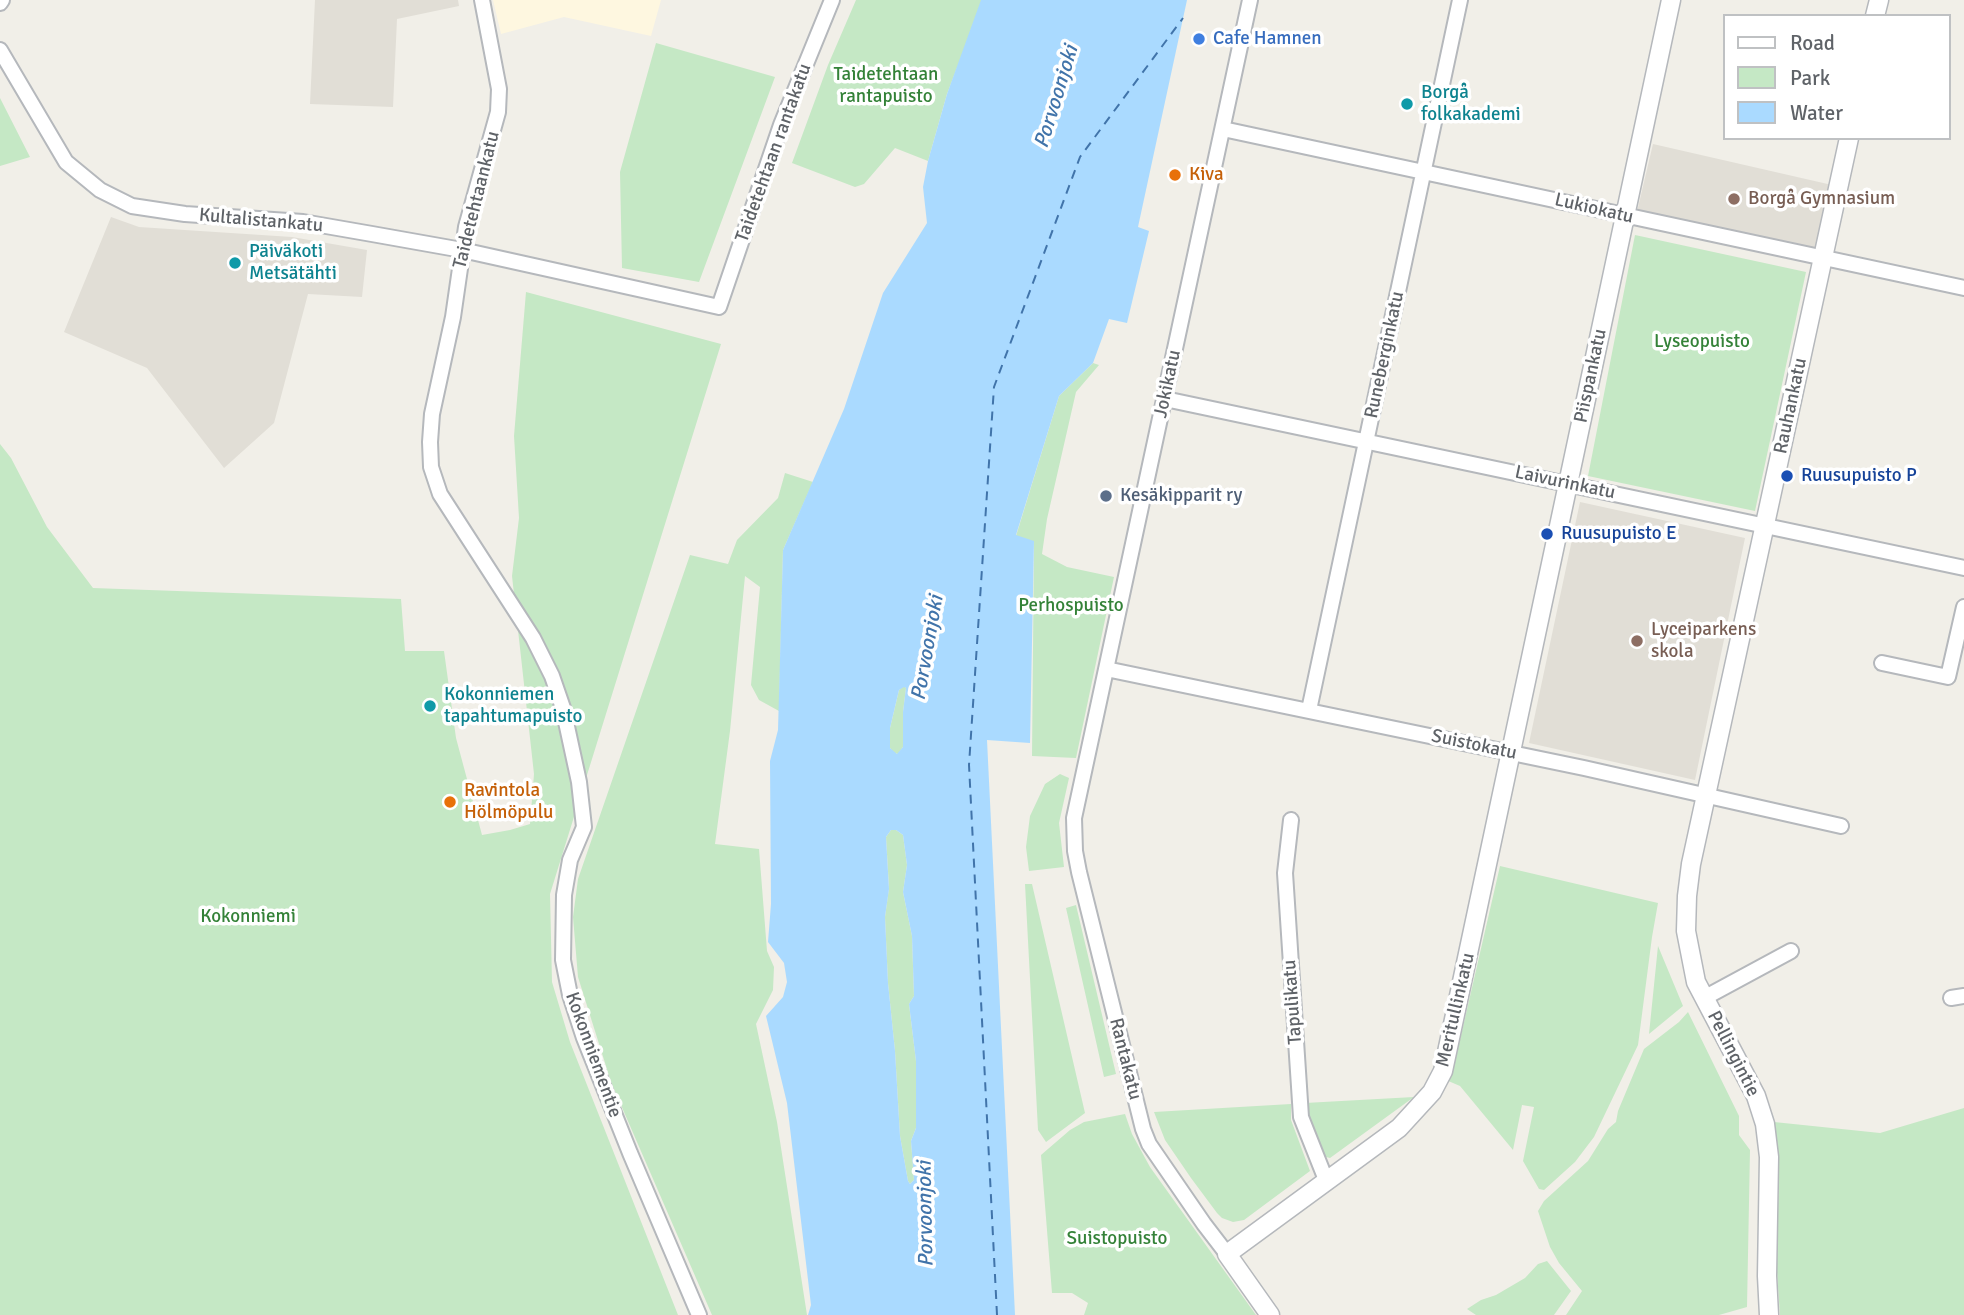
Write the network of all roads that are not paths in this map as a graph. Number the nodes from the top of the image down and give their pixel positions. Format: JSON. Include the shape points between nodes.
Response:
{"nodes":[{"id":1,"x":481,"y":0,"type":"edge"},
{"id":2,"x":832,"y":0,"type":"edge"},
{"id":3,"x":1250,"y":0,"type":"edge"},
{"id":4,"x":1460,"y":0,"type":"edge"},
{"id":5,"x":1671,"y":0,"type":"edge"},
{"id":6,"x":0,"y":50,"type":"edge"},
{"id":7,"x":1223,"y":129,"type":"junction"},
{"id":8,"x":1849,"y":140,"type":"edge"},
{"id":9,"x":1423,"y":170,"type":"junction"},
{"id":10,"x":1626,"y":216,"type":"junction"},
{"id":11,"x":462,"y":250,"type":"junction"},
{"id":12,"x":1824,"y":258,"type":"junction"},
{"id":13,"x":1964,"y":288,"type":"edge"},
{"id":14,"x":719,"y":307,"type":"joint"},
{"id":15,"x":1165,"y":399,"type":"junction"},
{"id":16,"x":430,"y":442,"type":"joint"},
{"id":17,"x":1367,"y":442,"type":"junction"},
{"id":18,"x":1569,"y":483,"type":"junction"},
{"id":19,"x":1765,"y":527,"type":"junction"},
{"id":20,"x":1964,"y":568,"type":"edge"},
{"id":21,"x":1964,"y":607,"type":"edge"},
{"id":22,"x":1882,"y":663,"type":"dead end"},
{"id":23,"x":1106,"y":669,"type":"junction"},
{"id":24,"x":1309,"y":710,"type":"junction"},
{"id":25,"x":1511,"y":753,"type":"junction"},
{"id":26,"x":1084,"y":768,"type":"joint"},
{"id":27,"x":1707,"y":797,"type":"junction"},
{"id":28,"x":1291,"y":820,"type":"dead end"},
{"id":29,"x":1841,"y":826,"type":"dead end"},
{"id":30,"x":1791,"y":951,"type":"dead end"},
{"id":31,"x":1704,"y":998,"type":"junction"},
{"id":32,"x":1326,"y":1180,"type":"junction"},
{"id":33,"x":1227,"y":1254,"type":"junction"},
{"id":34,"x":699,"y":1315,"type":"edge"},
{"id":35,"x":1270,"y":1315,"type":"edge"},
{"id":36,"x":1769,"y":1315,"type":"edge"}],
"edges":[{"from":1,"to":11,"type":"street","name":"Taidetehtaankatu","via":[[499,89],[499,112]]},
{"from":2,"to":14,"type":"street","name":"Taidetehtaan rantakatu","via":[[781,125]]},
{"from":3,"to":7,"type":"street","name":"Jokikatu"},
{"from":4,"to":9,"type":"street","name":"Runeberginkatu"},
{"from":5,"to":10,"type":"street","name":"Piispankatu"},
{"from":6,"to":11,"type":"street","name":"Kultalistankatu","via":[[66,162],[119,201],[156,211],[303,222]]},
{"from":7,"to":9,"type":"street","name":"Lukiokatu"},
{"from":7,"to":15,"type":"street","name":"Jokikatu"},
{"from":8,"to":12,"type":"street","name":"Rauhankatu"},
{"from":9,"to":10,"type":"street","name":"Lukiokatu"},
{"from":9,"to":17,"type":"street","name":"Runeberginkatu"},
{"from":10,"to":12,"type":"street","name":"Lukiokatu"},
{"from":10,"to":18,"type":"street","name":"Piispankatu"},
{"from":11,"to":14,"type":"street","name":"Kultalistankatu"},
{"from":11,"to":16,"type":"street","name":"Taidetehtaankatu"},
{"from":12,"to":13,"type":"street","name":"Lukiokatu"},
{"from":12,"to":19,"type":"street","name":"Rauhankatu"},
{"from":15,"to":17,"type":"street","name":"Laivurinkatu"},
{"from":15,"to":23,"type":"street","name":"Jokikatu"},
{"from":16,"to":34,"type":"street","name":"Kokonniementie","via":[[440,494],[533,638],[563,708],[579,782],[583,827],[570,860],[564,895],[563,960],[570,995],[625,1141]]},
{"from":17,"to":18,"type":"street","name":"Laivurinkatu"},
{"from":17,"to":24,"type":"street","name":"Runeberginkatu"},
{"from":18,"to":19,"type":"street","name":"Laivurinkatu"},
{"from":18,"to":25,"type":"street","name":"Piispankatu"},
{"from":19,"to":20,"type":"street","name":"Laivurinkatu"},
{"from":19,"to":27,"type":"street","name":"Rauhankatu"},
{"from":21,"to":22,"type":"street","via":[[1948,677]]},
{"from":23,"to":24,"type":"street","name":"Suistokatu"},
{"from":23,"to":26,"type":"street","name":"Jokikatu"},
{"from":24,"to":25,"type":"street","name":"Suistokatu"},
{"from":25,"to":27,"type":"street","name":"Suistokatu"},
{"from":25,"to":32,"type":"street","name":"Meritullinkatu","via":[[1443,1071],[1432,1092],[1399,1128]]},
{"from":26,"to":33,"type":"street","name":"Rantakatu","via":[[1074,818],[1074,851],[1143,1129]]},
{"from":27,"to":29,"type":"street","name":"Suistokatu"},
{"from":27,"to":31,"type":"street","name":"Pellingintie","via":[[1691,864],[1686,931],[1696,982]]},
{"from":28,"to":32,"type":"street","name":"Tapulikatu","via":[[1285,873],[1301,1117]]},
{"from":30,"to":31,"type":"street"},
{"from":31,"to":36,"type":"street","name":"Pellingintie","via":[[1756,1097],[1765,1124]]},
{"from":32,"to":33,"type":"street","name":"Meritullinkatu"},
{"from":33,"to":35,"type":"street","name":"Rantakatu"}]}
